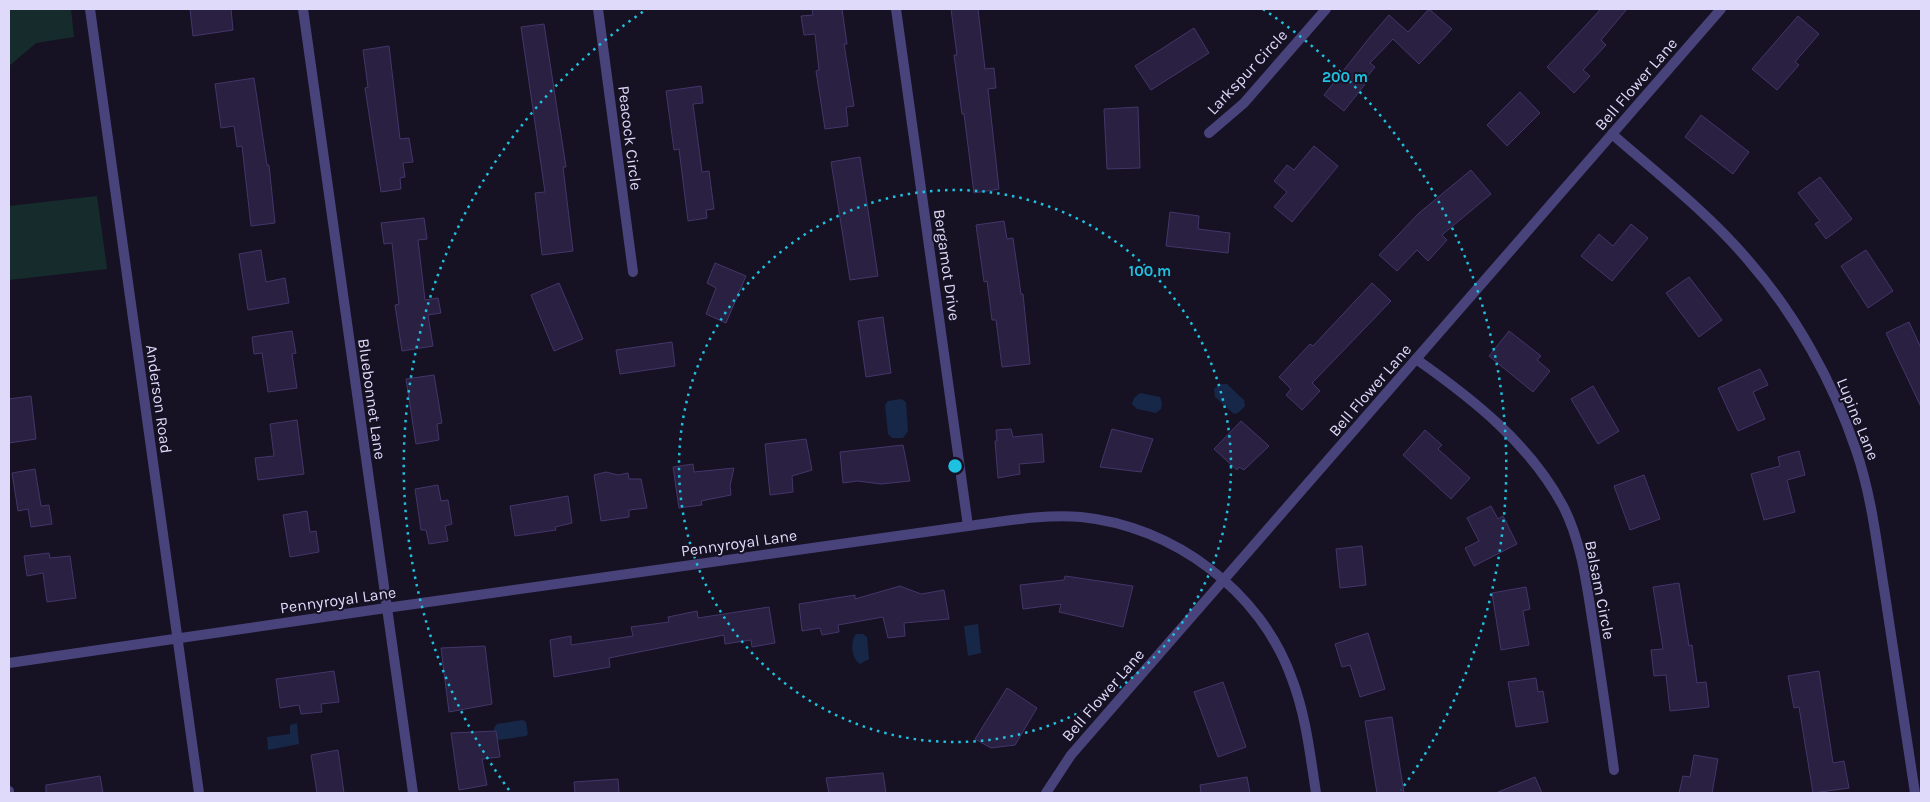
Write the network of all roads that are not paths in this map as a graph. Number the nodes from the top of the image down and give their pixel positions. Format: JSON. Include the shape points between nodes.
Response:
{"nodes":[{"id":1,"x":90,"y":9,"type":"edge"},
{"id":2,"x":303,"y":9,"type":"edge"},
{"id":3,"x":598,"y":9,"type":"edge"},
{"id":4,"x":896,"y":9,"type":"edge"},
{"id":5,"x":1326,"y":9,"type":"edge"},
{"id":6,"x":1720,"y":9,"type":"edge"},
{"id":7,"x":1209,"y":133,"type":"dead end"},
{"id":8,"x":1612,"y":134,"type":"junction"},
{"id":9,"x":633,"y":272,"type":"dead end"},
{"id":10,"x":1416,"y":359,"type":"junction"},
{"id":11,"x":968,"y":526,"type":"junction"},
{"id":12,"x":1224,"y":578,"type":"junction"},
{"id":13,"x":386,"y":608,"type":"junction"},
{"id":14,"x":177,"y":638,"type":"junction"},
{"id":15,"x":9,"y":663,"type":"edge"},
{"id":16,"x":1614,"y":770,"type":"dead end"},
{"id":17,"x":199,"y":793,"type":"edge"},
{"id":18,"x":413,"y":793,"type":"edge"},
{"id":19,"x":1046,"y":793,"type":"edge"},
{"id":20,"x":1316,"y":793,"type":"edge"},
{"id":21,"x":1916,"y":793,"type":"edge"}],
"edges":[{"from":1,"to":14,"type":"street","name":"Anderson Road"},
{"from":2,"to":13,"type":"street","name":"Bluebonnet Lane"},
{"from":3,"to":9,"type":"street","name":"Peacock Circle"},
{"from":4,"to":11,"type":"street","name":"Bergamot Drive"},
{"from":5,"to":7,"type":"street","name":"Larkspur Circle","via":[[1244,103]]},
{"from":6,"to":8,"type":"street","name":"Bell Flower Lane"},
{"from":8,"to":10,"type":"street","name":"Bell Flower Lane"},
{"from":8,"to":21,"type":"street","name":"Lupine Lane","via":[[1718,226],[1749,260],[1791,317],[1835,397],[1856,450],[1872,515]]},
{"from":10,"to":12,"type":"street","name":"Bell Flower Lane"},
{"from":10,"to":16,"type":"street","name":"Balsam Circle","via":[[1470,399],[1511,436],[1543,474],[1563,506],[1584,568]]},
{"from":11,"to":12,"type":"street","name":"Pennyroyal Lane","via":[[1059,516],[1106,521],[1152,535],[1187,552]]},
{"from":11,"to":13,"type":"street","name":"Pennyroyal Lane"},
{"from":12,"to":19,"type":"street","name":"Bell Flower Lane","via":[[1071,755]]},
{"from":12,"to":20,"type":"street","name":"Pennyroyal Lane","via":[[1270,634],[1292,677],[1303,711]]},
{"from":13,"to":14,"type":"street","name":"Pennyroyal Lane"},
{"from":13,"to":18,"type":"street","name":"Bluebonnet Lane"},
{"from":14,"to":15,"type":"street","name":"Pennyroyal Lane"},
{"from":14,"to":17,"type":"street","name":"Anderson Road"}]}
